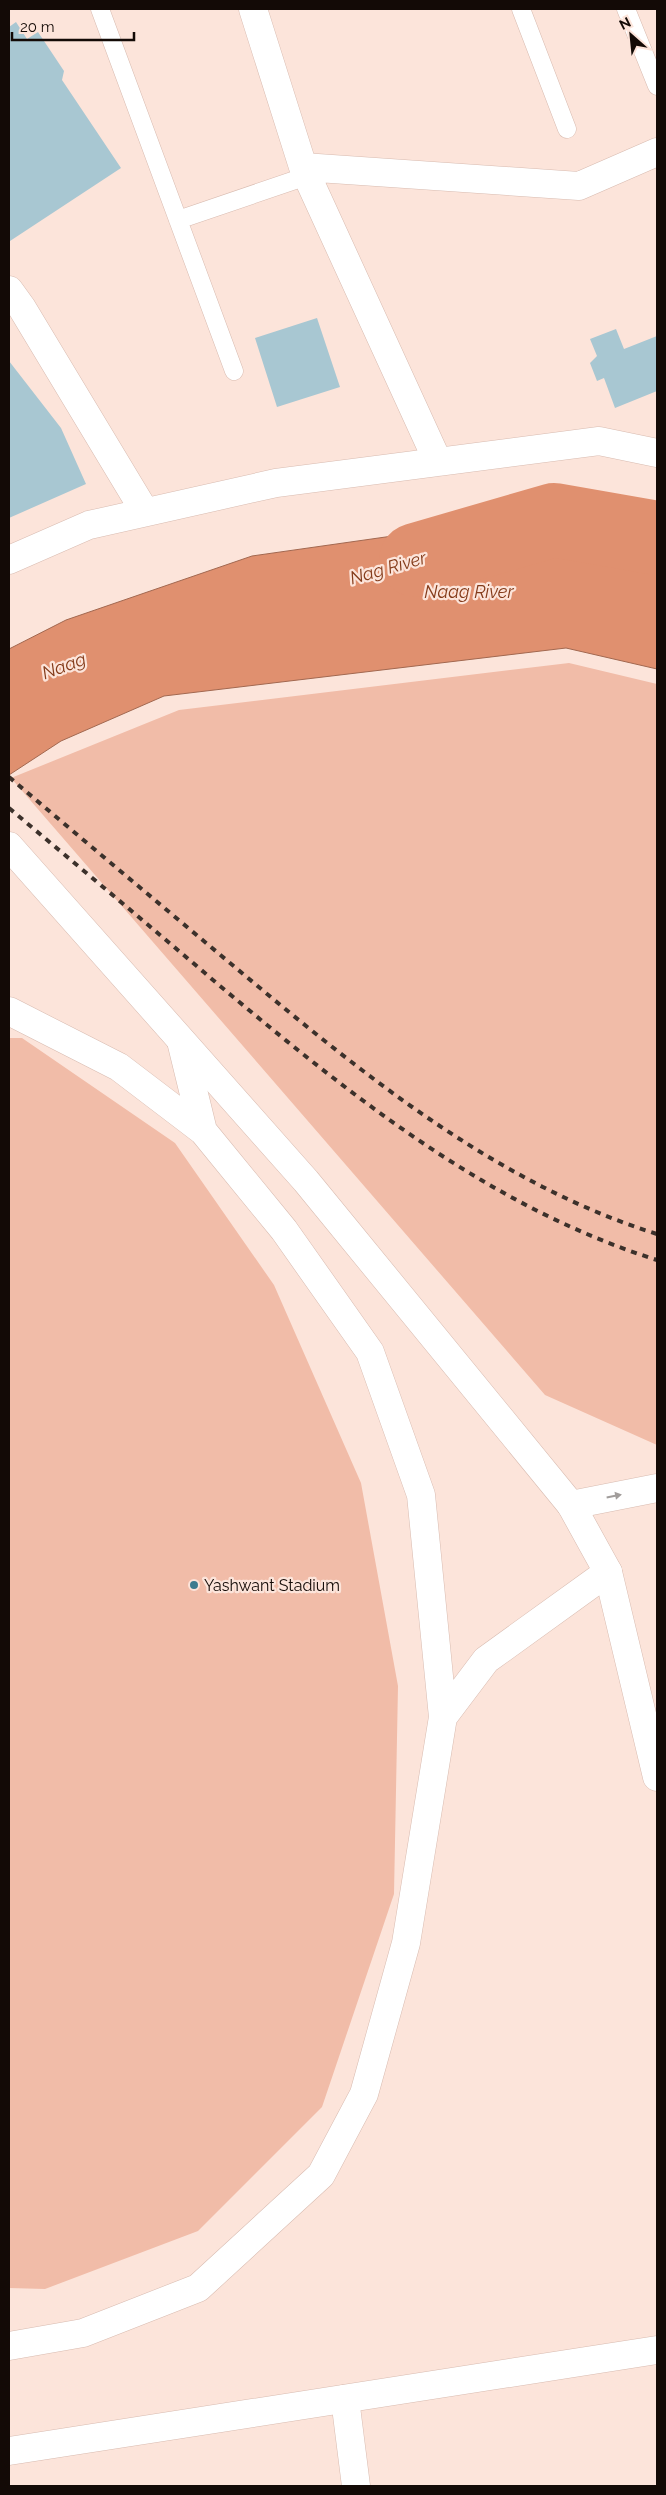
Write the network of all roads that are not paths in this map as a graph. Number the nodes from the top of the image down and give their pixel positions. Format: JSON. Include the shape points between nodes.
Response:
{"nodes":[{"id":1,"x":100,"y":9,"type":"edge"},
{"id":2,"x":253,"y":9,"type":"edge"},
{"id":3,"x":521,"y":9,"type":"edge"},
{"id":4,"x":626,"y":9,"type":"edge"},
{"id":5,"x":657,"y":86,"type":"edge"},
{"id":6,"x":567,"y":128,"type":"dead end"},
{"id":7,"x":657,"y":152,"type":"edge"},
{"id":8,"x":305,"y":172,"type":"junction"},
{"id":9,"x":178,"y":220,"type":"junction"},
{"id":10,"x":9,"y":290,"type":"edge"},
{"id":11,"x":234,"y":371,"type":"dead end"},
{"id":12,"x":657,"y":453,"type":"edge"},
{"id":13,"x":438,"y":462,"type":"junction"},
{"id":14,"x":145,"y":512,"type":"junction"},
{"id":15,"x":9,"y":560,"type":"edge"},
{"id":16,"x":10,"y":850,"type":"edge"},
{"id":17,"x":9,"y":1011,"type":"edge"},
{"id":18,"x":181,"y":1041,"type":"junction"},
{"id":19,"x":203,"y":1131,"type":"junction"},
{"id":20,"x":657,"y":1488,"type":"edge"},
{"id":21,"x":571,"y":1505,"type":"junction"},
{"id":22,"x":608,"y":1572,"type":"junction"},
{"id":23,"x":443,"y":1717,"type":"junction"},
{"id":24,"x":657,"y":1777,"type":"edge"},
{"id":25,"x":9,"y":2346,"type":"edge"},
{"id":26,"x":657,"y":2350,"type":"edge"},
{"id":27,"x":345,"y":2399,"type":"junction"},
{"id":28,"x":9,"y":2451,"type":"edge"},
{"id":29,"x":356,"y":2486,"type":"edge"}],
"edges":[{"from":1,"to":9,"type":"lane"},
{"from":2,"to":8,"type":"street"},
{"from":3,"to":6,"type":"lane"},
{"from":4,"to":5,"type":"lane"},
{"from":7,"to":8,"type":"street","via":[[579,186]]},
{"from":8,"to":9,"type":"lane"},
{"from":8,"to":13,"type":"street"},
{"from":9,"to":11,"type":"lane"},
{"from":10,"to":14,"type":"street"},
{"from":12,"to":13,"type":"street","via":[[599,441]]},
{"from":13,"to":14,"type":"street","via":[[276,483]]},
{"from":14,"to":15,"type":"street","via":[[90,525]]},
{"from":16,"to":18,"type":"street"},
{"from":17,"to":19,"type":"street","via":[[119,1067]]},
{"from":18,"to":19,"type":"street"},
{"from":18,"to":21,"type":"street","via":[[306,1181]]},
{"from":19,"to":23,"type":"street","via":[[284,1230],[370,1352],[422,1495]]},
{"from":21,"to":20,"type":"street","one_way":true},
{"from":21,"to":22,"type":"street"},
{"from":22,"to":23,"type":"street","via":[[486,1660]]},
{"from":22,"to":24,"type":"street"},
{"from":23,"to":25,"type":"street","via":[[406,1943],[364,2094],[321,2175],[198,2288],[83,2333]]},
{"from":26,"to":27,"type":"street"},
{"from":27,"to":28,"type":"street"},
{"from":27,"to":29,"type":"street"}]}
